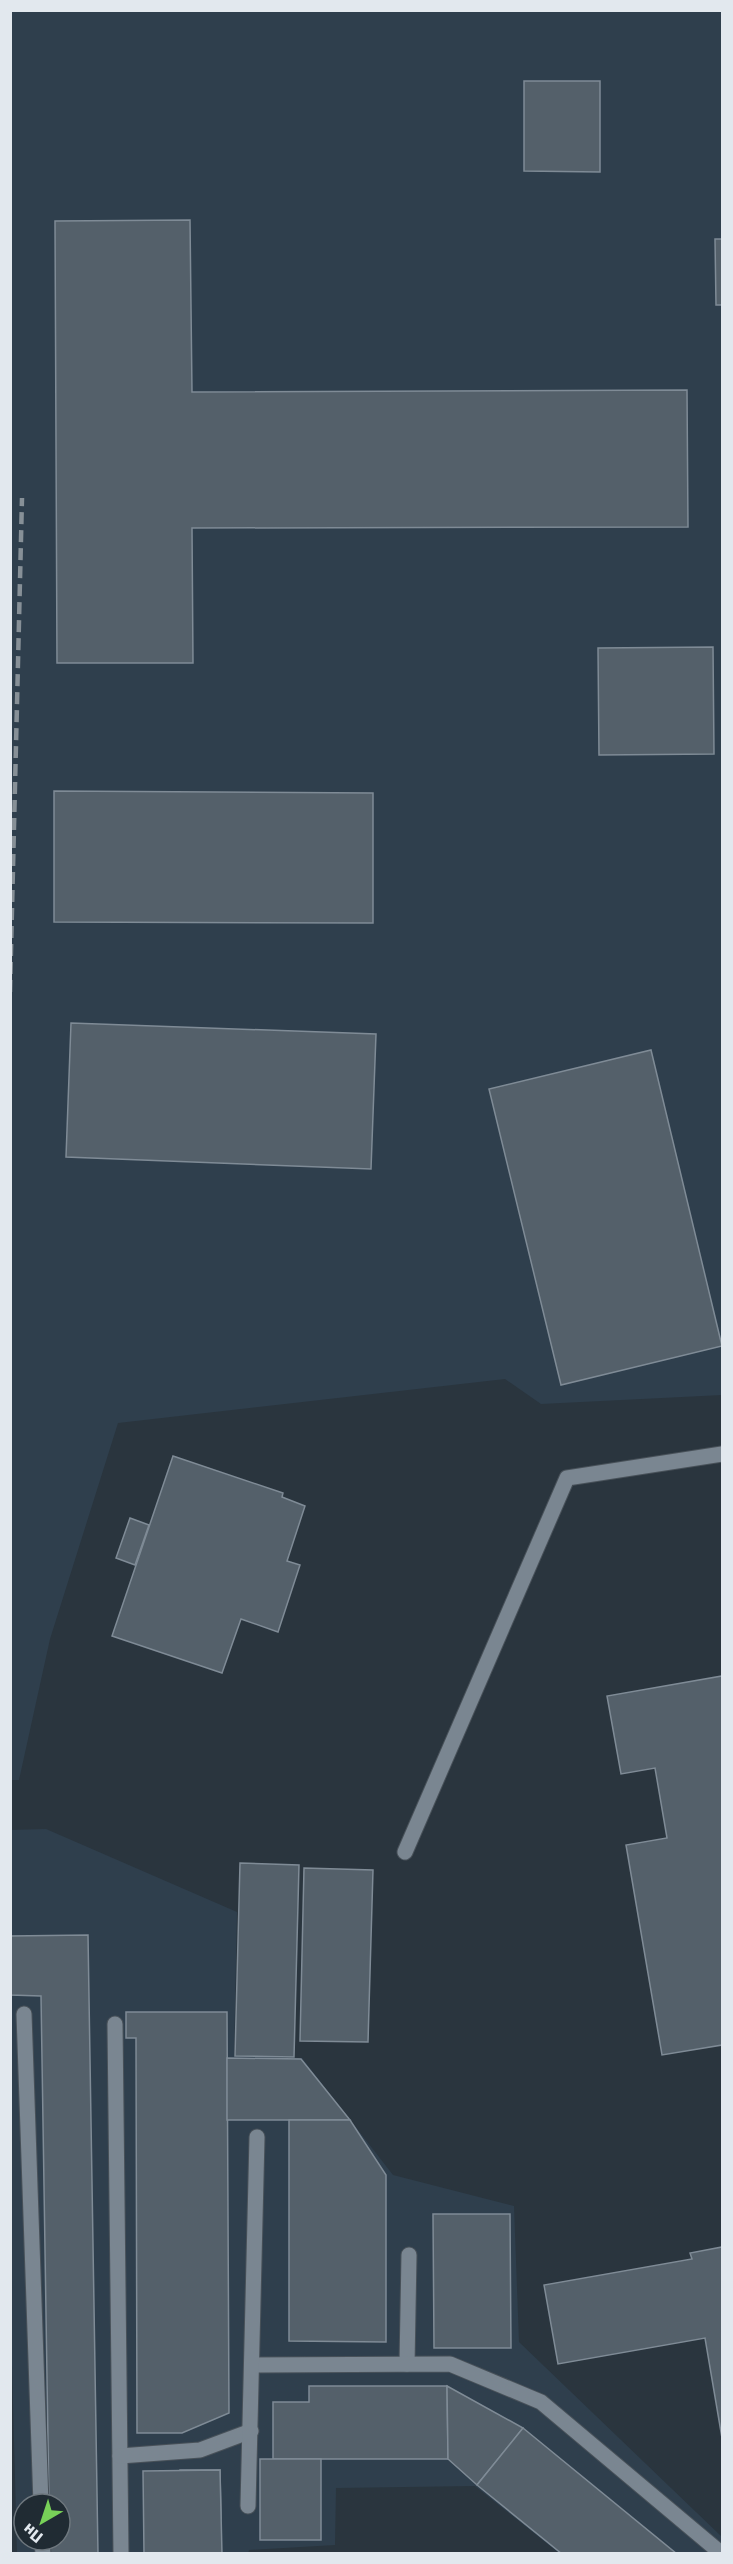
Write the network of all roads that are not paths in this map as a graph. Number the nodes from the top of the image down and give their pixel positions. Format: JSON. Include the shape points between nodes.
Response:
{"nodes":[{"id":1,"x":723,"y":1454,"type":"edge"},
{"id":2,"x":405,"y":1852,"type":"dead end"},
{"id":3,"x":24,"y":2014,"type":"dead end"},
{"id":4,"x":115,"y":2024,"type":"dead end"},
{"id":5,"x":257,"y":2138,"type":"dead end"},
{"id":6,"x":409,"y":2255,"type":"dead end"},
{"id":7,"x":408,"y":2364,"type":"junction"},
{"id":8,"x":252,"y":2365,"type":"junction"},
{"id":9,"x":251,"y":2431,"type":"junction"},
{"id":10,"x":120,"y":2456,"type":"junction"},
{"id":11,"x":41,"y":2492,"type":"edge"},
{"id":12,"x":248,"y":2506,"type":"dead end"},
{"id":13,"x":121,"y":2553,"type":"edge"},
{"id":14,"x":722,"y":2553,"type":"edge"}],
"edges":[{"from":1,"to":2,"type":"lane","via":[[567,1478]]},
{"from":3,"to":11,"type":"lane"},
{"from":4,"to":10,"type":"lane"},
{"from":5,"to":8,"type":"lane"},
{"from":6,"to":7,"type":"lane"},
{"from":7,"to":8,"type":"lane"},
{"from":7,"to":14,"type":"lane","via":[[450,2364],[541,2402]]},
{"from":8,"to":9,"type":"lane"},
{"from":9,"to":10,"type":"lane","via":[[200,2450]]},
{"from":9,"to":12,"type":"lane"},
{"from":10,"to":13,"type":"lane"}]}
